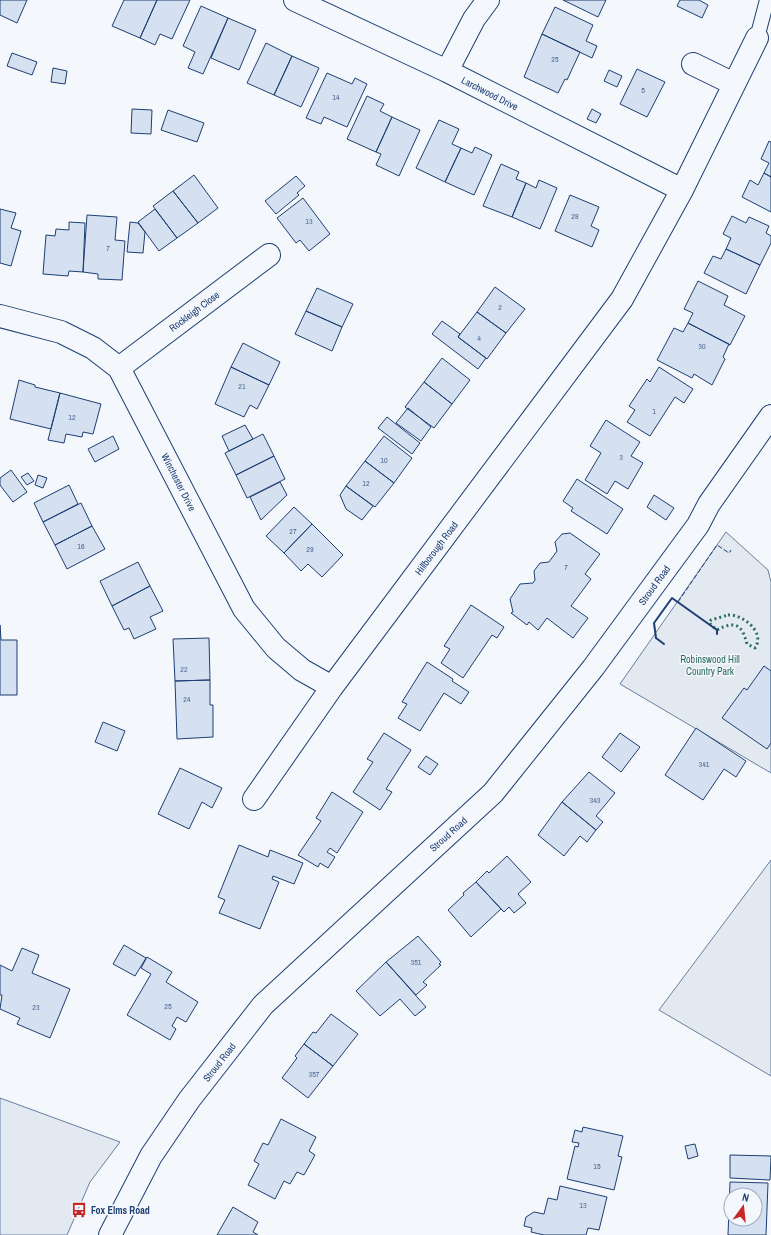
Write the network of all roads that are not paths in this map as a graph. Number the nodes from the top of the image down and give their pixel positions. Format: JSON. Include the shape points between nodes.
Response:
{"nodes":[{"id":1,"x":295,"y":0,"type":"edge"},
{"id":2,"x":488,"y":0,"type":"edge"},
{"id":3,"x":767,"y":0,"type":"edge"},
{"id":4,"x":757,"y":38,"type":"joint"},
{"id":5,"x":693,"y":64,"type":"dead end"},
{"id":6,"x":446,"y":71,"type":"junction"},
{"id":7,"x":734,"y":84,"type":"junction"},
{"id":8,"x":682,"y":190,"type":"junction"},
{"id":9,"x":269,"y":255,"type":"dead end"},
{"id":10,"x":0,"y":316,"type":"edge"},
{"id":11,"x":119,"y":368,"type":"junction"},
{"id":12,"x":771,"y":416,"type":"edge"},
{"id":13,"x":332,"y":687,"type":"junction"},
{"id":14,"x":254,"y":799,"type":"dead end"},
{"id":15,"x":110,"y":1235,"type":"edge"}],
"edges":[{"from":1,"to":6,"type":"street","name":"Larchwood Drive"},
{"from":2,"to":6,"type":"street","via":[[474,19]]},
{"from":3,"to":4,"type":"lane"},
{"from":4,"to":7,"type":"street"},
{"from":5,"to":7,"type":"street"},
{"from":6,"to":8,"type":"street","name":"Larchwood Drive"},
{"from":7,"to":8,"type":"street"},
{"from":8,"to":13,"type":"street","name":"Hillborough Road","via":[[622,298]]},
{"from":9,"to":11,"type":"street","name":"Rockleigh Close"},
{"from":10,"to":11,"type":"street","name":"Winchester Drive","via":[[61,332],[93,348]]},
{"from":11,"to":13,"type":"street","name":"Winchester Drive","via":[[244,609],[276,648],[302,670]]},
{"from":12,"to":15,"type":"street","name":"Stroud Road","via":[[709,504],[698,525],[593,668],[493,793],[263,1005],[189,1100],[150,1156]]},
{"from":13,"to":14,"type":"street","name":"Hillborough Road"}]}
